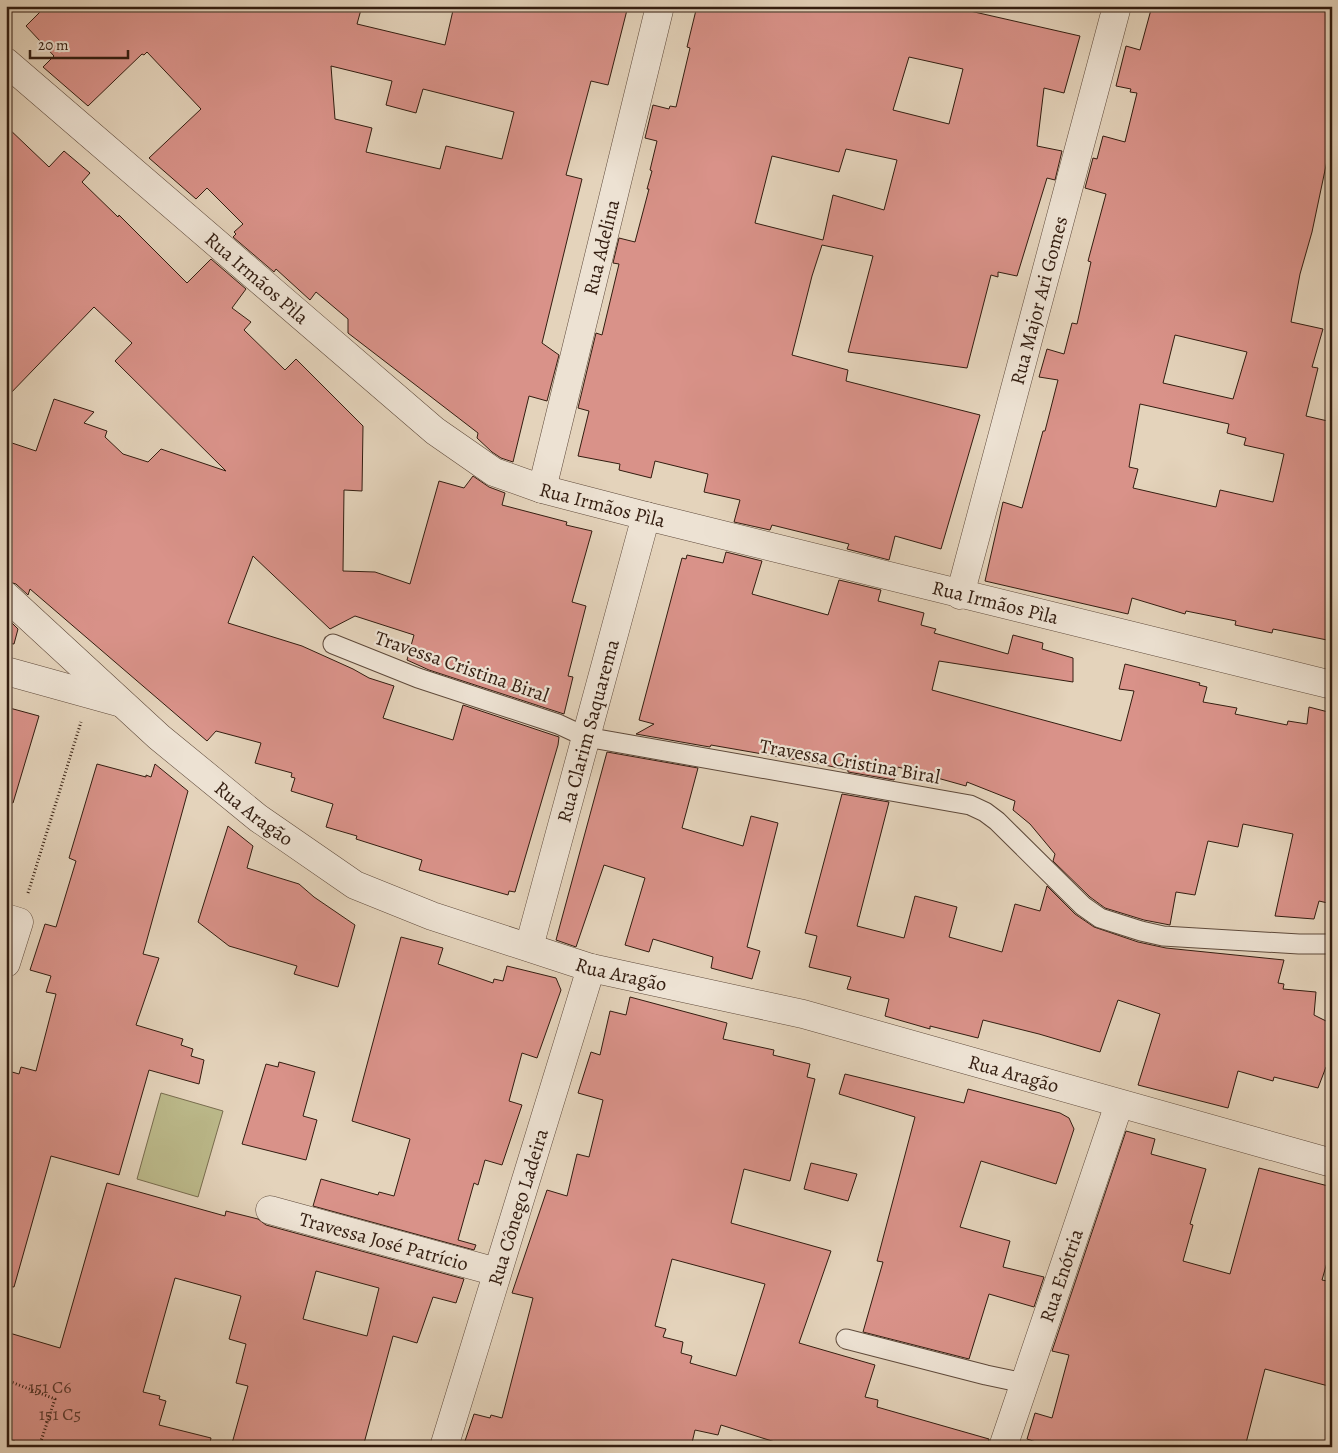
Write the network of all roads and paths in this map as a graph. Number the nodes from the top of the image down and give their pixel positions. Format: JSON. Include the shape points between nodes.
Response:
{"nodes":[{"id":1,"x":660,"y":6,"type":"edge"},
{"id":2,"x":1117,"y":6,"type":"edge"},
{"id":3,"x":6,"y":62,"type":"edge"},
{"id":4,"x":542,"y":490,"type":"junction"},
{"id":5,"x":646,"y":516,"type":"junction"},
{"id":6,"x":960,"y":595,"type":"junction"},
{"id":7,"x":6,"y":596,"type":"edge"},
{"id":8,"x":333,"y":644,"type":"dead end"},
{"id":9,"x":6,"y":671,"type":"edge"},
{"id":10,"x":1332,"y":685,"type":"edge"},
{"id":11,"x":91,"y":694,"type":"junction"},
{"id":12,"x":122,"y":702,"type":"junction"},
{"id":13,"x":586,"y":737,"type":"junction"},
{"id":14,"x":12,"y":920,"type":"edge"},
{"id":15,"x":1332,"y":944,"type":"edge"},
{"id":16,"x":529,"y":947,"type":"junction"},
{"id":17,"x":6,"y":963,"type":"edge"},
{"id":18,"x":592,"y":968,"type":"junction"},
{"id":19,"x":1119,"y":1104,"type":"junction"},
{"id":20,"x":1332,"y":1163,"type":"edge"},
{"id":21,"x":270,"y":1210,"type":"dead end"},
{"id":22,"x":496,"y":1272,"type":"junction"},
{"id":23,"x":846,"y":1339,"type":"dead end"},
{"id":24,"x":6,"y":1380,"type":"edge"},
{"id":25,"x":1024,"y":1383,"type":"junction"},
{"id":26,"x":39,"y":1447,"type":"edge"},
{"id":27,"x":444,"y":1447,"type":"edge"},
{"id":28,"x":1003,"y":1447,"type":"edge"}],
"edges":[{"from":1,"to":4,"type":"street","name":"Rua Adelina"},
{"from":2,"to":6,"type":"street","name":"Rua Major Ari Gomes"},
{"from":3,"to":4,"type":"street","name":"Rua Irmãos Pìla","via":[[435,431],[494,472]]},
{"from":4,"to":5,"type":"street","name":"Rua Irmãos Pìla"},
{"from":5,"to":6,"type":"street","name":"Rua Irmãos Pìla"},
{"from":5,"to":13,"type":"street","name":"Rua Clarim Saquarema"},
{"from":6,"to":10,"type":"street","name":"Rua Irmãos Pìla"},
{"from":7,"to":12,"type":"street","name":"Rua Aragão"},
{"from":8,"to":13,"type":"lane","name":"Travessa Cristina Biral","via":[[418,678],[558,724]]},
{"from":9,"to":11,"type":"street"},
{"from":11,"to":12,"type":"street"},
{"from":11,"to":14,"type":"path"},
{"from":12,"to":16,"type":"street","name":"Rua Aragão","via":[[159,737],[258,818],[355,885],[432,916]]},
{"from":13,"to":15,"type":"lane","name":"Travessa Cristina Biral","via":[[970,805],[997,821],[1083,906],[1100,918],[1141,932],[1189,938]]},
{"from":13,"to":16,"type":"street","name":"Rua Clarim Saquarema"},
{"from":14,"to":17,"type":"street"},
{"from":16,"to":18,"type":"street","name":"Rua Aragão"},
{"from":18,"to":19,"type":"street","name":"Rua Aragão","via":[[803,1014]]},
{"from":18,"to":22,"type":"street","name":"Rua Cônego Ladeira"},
{"from":19,"to":20,"type":"street","name":"Rua Aragão"},
{"from":19,"to":25,"type":"street","name":"Rua Enótria"},
{"from":21,"to":22,"type":"street","name":"Travessa José Patrício"},
{"from":22,"to":27,"type":"street","name":"Rua Cônego Ladeira"},
{"from":23,"to":25,"type":"lane"},
{"from":24,"to":26,"type":"path","via":[[55,1399]]},
{"from":25,"to":28,"type":"street","name":"Rua Enótria"}]}
